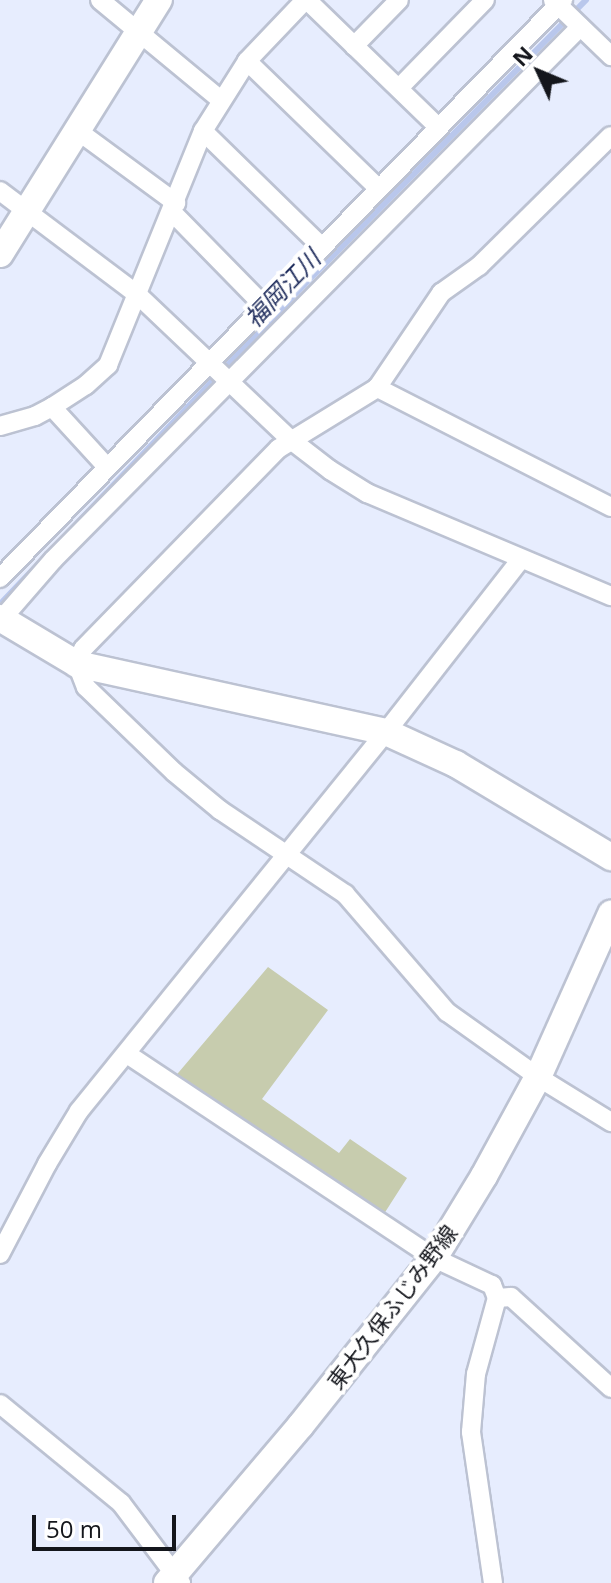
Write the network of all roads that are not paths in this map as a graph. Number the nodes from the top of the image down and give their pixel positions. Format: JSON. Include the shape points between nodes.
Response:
{"nodes":[{"id":1,"x":100,"y":0,"type":"edge"},
{"id":2,"x":159,"y":0,"type":"edge"},
{"id":3,"x":306,"y":0,"type":"edge"},
{"id":4,"x":399,"y":0,"type":"edge"},
{"id":5,"x":485,"y":0,"type":"edge"},
{"id":6,"x":566,"y":11,"type":"edge"},
{"id":7,"x":139,"y":32,"type":"junction"},
{"id":8,"x":354,"y":46,"type":"junction"},
{"id":9,"x":611,"y":56,"type":"edge"},
{"id":10,"x":247,"y":61,"type":"junction"},
{"id":11,"x":399,"y":88,"type":"junction"},
{"id":12,"x":221,"y":100,"type":"junction"},
{"id":13,"x":438,"y":127,"type":"junction"},
{"id":14,"x":78,"y":131,"type":"junction"},
{"id":15,"x":203,"y":131,"type":"junction"},
{"id":16,"x":611,"y":136,"type":"edge"},
{"id":17,"x":377,"y":187,"type":"junction"},
{"id":18,"x":0,"y":191,"type":"edge"},
{"id":19,"x":174,"y":208,"type":"junction"},
{"id":20,"x":27,"y":212,"type":"junction"},
{"id":21,"x":321,"y":246,"type":"junction"},
{"id":22,"x":0,"y":254,"type":"edge"},
{"id":23,"x":138,"y":295,"type":"junction"},
{"id":24,"x":263,"y":305,"type":"junction"},
{"id":25,"x":208,"y":361,"type":"junction"},
{"id":26,"x":228,"y":382,"type":"junction"},
{"id":27,"x":377,"y":388,"type":"junction"},
{"id":28,"x":52,"y":407,"type":"junction"},
{"id":29,"x":0,"y":426,"type":"edge"},
{"id":30,"x":291,"y":440,"type":"junction"},
{"id":31,"x":107,"y":467,"type":"junction"},
{"id":32,"x":611,"y":507,"type":"edge"},
{"id":33,"x":521,"y":559,"type":"junction"},
{"id":34,"x":0,"y":578,"type":"edge"},
{"id":35,"x":611,"y":596,"type":"edge"},
{"id":36,"x":0,"y":619,"type":"edge"},
{"id":37,"x":77,"y":664,"type":"junction"},
{"id":38,"x":386,"y":732,"type":"junction"},
{"id":39,"x":286,"y":856,"type":"junction"},
{"id":40,"x":611,"y":857,"type":"edge"},
{"id":41,"x":611,"y":914,"type":"edge"},
{"id":42,"x":127,"y":1054,"type":"junction"},
{"id":43,"x":538,"y":1077,"type":"junction"},
{"id":44,"x":611,"y":1122,"type":"edge"},
{"id":45,"x":0,"y":1254,"type":"edge"},
{"id":46,"x":434,"y":1258,"type":"junction"},
{"id":47,"x":497,"y":1298,"type":"junction"},
{"id":48,"x":611,"y":1388,"type":"edge"},
{"id":49,"x":0,"y":1404,"type":"edge"},
{"id":50,"x":174,"y":1580,"type":"edge"},
{"id":51,"x":493,"y":1583,"type":"edge"}],
"edges":[{"from":1,"to":7,"type":"street"},
{"from":2,"to":7,"type":"street"},
{"from":3,"to":8,"type":"street"},
{"from":3,"to":10,"type":"street"},
{"from":4,"to":8,"type":"street"},
{"from":5,"to":11,"type":"street"},
{"from":6,"to":9,"type":"street"},
{"from":6,"to":13,"type":"street"},
{"from":6,"to":26,"type":"street"},
{"from":7,"to":12,"type":"street"},
{"from":7,"to":14,"type":"street"},
{"from":8,"to":11,"type":"street"},
{"from":10,"to":12,"type":"street"},
{"from":10,"to":17,"type":"street"},
{"from":11,"to":13,"type":"street"},
{"from":12,"to":15,"type":"street"},
{"from":13,"to":17,"type":"street"},
{"from":14,"to":19,"type":"street"},
{"from":14,"to":20,"type":"street"},
{"from":15,"to":19,"type":"street"},
{"from":15,"to":21,"type":"street"},
{"from":16,"to":27,"type":"street","via":[[479,266],[441,293]]},
{"from":17,"to":21,"type":"street"},
{"from":18,"to":20,"type":"street"},
{"from":19,"to":23,"type":"street"},
{"from":19,"to":24,"type":"street"},
{"from":20,"to":22,"type":"street"},
{"from":20,"to":23,"type":"street"},
{"from":21,"to":24,"type":"street"},
{"from":23,"to":25,"type":"street"},
{"from":23,"to":28,"type":"street","via":[[108,365]]},
{"from":24,"to":25,"type":"street"},
{"from":25,"to":26,"type":"street"},
{"from":25,"to":31,"type":"street"},
{"from":26,"to":30,"type":"street"},
{"from":26,"to":36,"type":"street"},
{"from":27,"to":30,"type":"street"},
{"from":27,"to":32,"type":"street"},
{"from":28,"to":29,"type":"street"},
{"from":28,"to":31,"type":"street"},
{"from":30,"to":33,"type":"street","via":[[367,493]]},
{"from":30,"to":37,"type":"street","via":[[83,649]]},
{"from":31,"to":34,"type":"street"},
{"from":33,"to":35,"type":"street"},
{"from":33,"to":38,"type":"street"},
{"from":36,"to":37,"type":"street"},
{"from":37,"to":38,"type":"street"},
{"from":37,"to":39,"type":"street","via":[[86,687],[163,762]]},
{"from":38,"to":39,"type":"street"},
{"from":38,"to":40,"type":"street","via":[[456,764]]},
{"from":39,"to":42,"type":"street"},
{"from":39,"to":43,"type":"street","via":[[345,894],[447,1012]]},
{"from":41,"to":43,"type":"street","name":"東大久保ふじみ野線"},
{"from":42,"to":45,"type":"street","via":[[79,1111]]},
{"from":42,"to":46,"type":"street"},
{"from":43,"to":44,"type":"street"},
{"from":43,"to":46,"type":"street","name":"東大久保ふじみ野線"},
{"from":46,"to":47,"type":"street","via":[[492,1285]]},
{"from":46,"to":50,"type":"street","name":"東大久保ふじみ野線"},
{"from":47,"to":48,"type":"street","via":[[511,1297]]},
{"from":47,"to":51,"type":"street","via":[[476,1374],[471,1432]]},
{"from":49,"to":50,"type":"street","via":[[121,1503]]}]}
